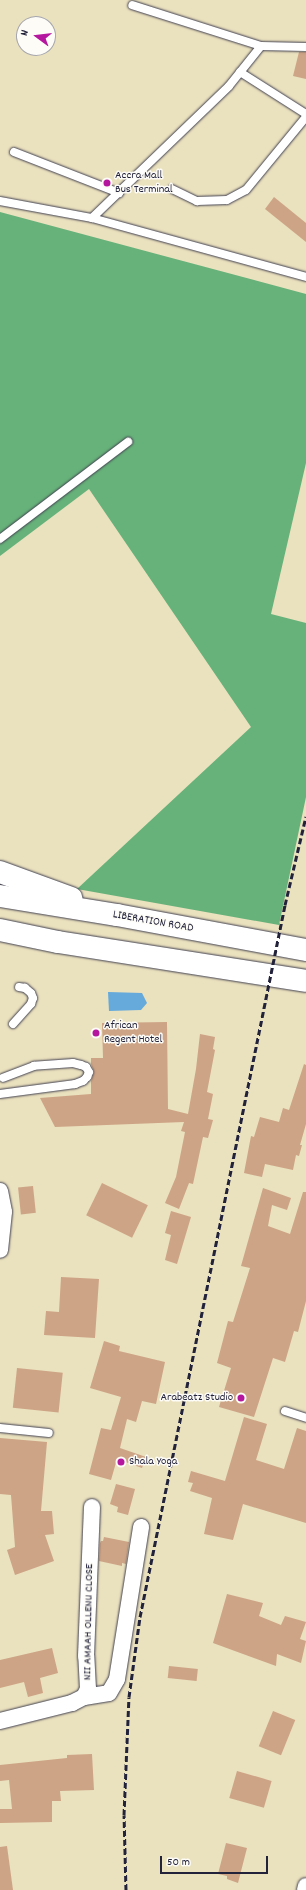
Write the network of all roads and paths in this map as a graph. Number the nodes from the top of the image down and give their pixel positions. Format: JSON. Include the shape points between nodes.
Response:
{"nodes":[{"id":1,"x":132,"y":6,"type":"dead end"},
{"id":2,"x":261,"y":46,"type":"junction"},
{"id":3,"x":306,"y":46,"type":"edge"},
{"id":4,"x":240,"y":72,"type":"junction"},
{"id":5,"x":306,"y":114,"type":"edge"},
{"id":6,"x":306,"y":117,"type":"edge"},
{"id":7,"x":14,"y":152,"type":"dead end"},
{"id":8,"x":172,"y":189,"type":"dead end"},
{"id":9,"x":119,"y":192,"type":"junction"},
{"id":10,"x":0,"y":201,"type":"edge"},
{"id":11,"x":92,"y":218,"type":"junction"},
{"id":12,"x":306,"y":277,"type":"edge"},
{"id":13,"x":128,"y":442,"type":"dead end"},
{"id":14,"x":0,"y":539,"type":"edge"},
{"id":15,"x":0,"y":872,"type":"edge"},
{"id":16,"x":0,"y":896,"type":"edge"},
{"id":17,"x":117,"y":915,"type":"junction"},
{"id":18,"x":0,"y":930,"type":"edge"},
{"id":19,"x":58,"y":942,"type":"junction"},
{"id":20,"x":0,"y":944,"type":"edge"},
{"id":21,"x":306,"y":950,"type":"edge"},
{"id":22,"x":306,"y":981,"type":"edge"},
{"id":23,"x":19,"y":987,"type":"dead end"},
{"id":24,"x":13,"y":1024,"type":"dead end"},
{"id":25,"x":1,"y":1077,"type":"edge"},
{"id":26,"x":1,"y":1093,"type":"edge"},
{"id":27,"x":0,"y":1191,"type":"edge"},
{"id":28,"x":0,"y":1250,"type":"edge"},
{"id":29,"x":285,"y":1411,"type":"dead end"},
{"id":30,"x":306,"y":1418,"type":"edge"},
{"id":31,"x":0,"y":1428,"type":"edge"},
{"id":32,"x":49,"y":1433,"type":"dead end"},
{"id":33,"x":92,"y":1507,"type":"dead end"},
{"id":34,"x":141,"y":1527,"type":"dead end"},
{"id":35,"x":84,"y":1697,"type":"junction"},
{"id":36,"x":0,"y":1721,"type":"edge"},
{"id":37,"x":306,"y":1886,"type":"edge"},
{"id":38,"x":305,"y":1890,"type":"edge"}],
"edges":[{"from":1,"to":2,"type":"lane"},
{"from":2,"to":3,"type":"lane"},
{"from":2,"to":4,"type":"lane"},
{"from":4,"to":5,"type":"lane"},
{"from":4,"to":9,"type":"lane","via":[[229,86]]},
{"from":6,"to":8,"type":"lane","via":[[246,190],[227,200],[196,201]]},
{"from":7,"to":9,"type":"lane"},
{"from":9,"to":11,"type":"lane"},
{"from":10,"to":11,"type":"lane"},
{"from":11,"to":12,"type":"lane"},
{"from":13,"to":14,"type":"lane"},
{"from":15,"to":17,"type":"highway"},
{"from":16,"to":17,"type":"highway","name":"LIBERATION ROAD"},
{"from":17,"to":21,"type":"highway","name":"LIBERATION ROAD"},
{"from":18,"to":19,"type":"highway"},
{"from":19,"to":20,"type":"highway"},
{"from":19,"to":22,"type":"highway"},
{"from":23,"to":24,"type":"lane","via":[[25,988],[33,998],[31,1004]]},
{"from":25,"to":26,"type":"lane"},
{"from":25,"to":26,"type":"lane","via":[[34,1066],[73,1063],[81,1064],[89,1072],[83,1081],[74,1084]]},
{"from":27,"to":28,"type":"street","via":[[4,1212]]},
{"from":29,"to":30,"type":"lane"},
{"from":31,"to":32,"type":"lane"},
{"from":33,"to":35,"type":"street","name":"NII AMAAH OLLENU CLOSE","via":[[86,1656],[88,1689]]},
{"from":34,"to":35,"type":"street","via":[[117,1679],[109,1692]]},
{"from":35,"to":36,"type":"street","name":"NII AMAAH OLLENU CLOSE","via":[[72,1703]]},
{"from":37,"to":38,"type":"street"}]}
